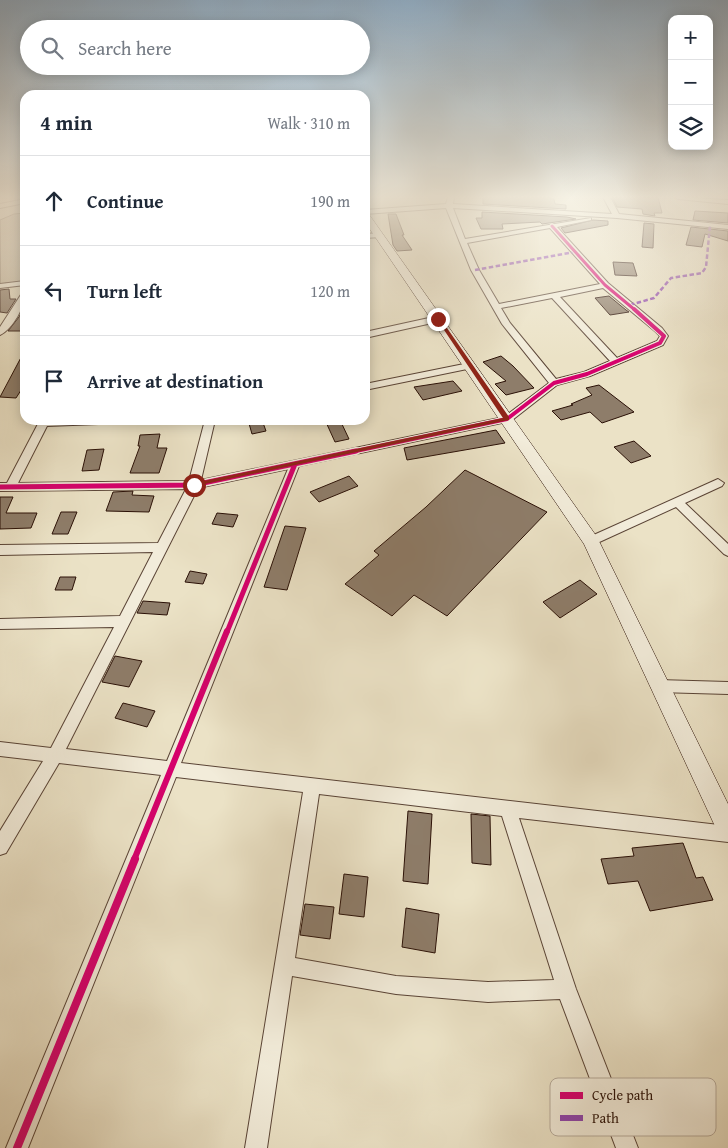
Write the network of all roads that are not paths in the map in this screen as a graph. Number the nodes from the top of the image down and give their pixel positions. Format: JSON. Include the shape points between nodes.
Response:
{"nodes":[{"id":1,"x":384,"y":251,"type":"edge"},
{"id":2,"x":467,"y":251,"type":"edge"},
{"id":3,"x":574,"y":251,"type":"edge"},
{"id":4,"x":20,"y":284,"type":"edge"},
{"id":5,"x":605,"y":285,"type":"junction"},
{"id":6,"x":0,"y":286,"type":"edge"},
{"id":7,"x":556,"y":296,"type":"junction"},
{"id":8,"x":20,"y":306,"type":"edge"},
{"id":9,"x":496,"y":307,"type":"junction"},
{"id":10,"x":438,"y":319,"type":"junction"},
{"id":11,"x":14,"y":320,"type":"junction"},
{"id":12,"x":0,"y":321,"type":"edge"},
{"id":13,"x":0,"y":332,"type":"edge"},
{"id":14,"x":370,"y":334,"type":"edge"},
{"id":15,"x":616,"y":362,"type":"junction"},
{"id":16,"x":469,"y":366,"type":"junction"},
{"id":17,"x":554,"y":383,"type":"junction"},
{"id":18,"x":370,"y":386,"type":"edge"},
{"id":19,"x":507,"y":419,"type":"junction"},
{"id":20,"x":42,"y":425,"type":"edge"},
{"id":21,"x":209,"y":425,"type":"edge"},
{"id":22,"x":295,"y":464,"type":"junction"},
{"id":23,"x":718,"y":483,"type":"dead end"},
{"id":24,"x":194,"y":485,"type":"junction"},
{"id":25,"x":5,"y":486,"type":"edge"},
{"id":26,"x":677,"y":501,"type":"junction"},
{"id":27,"x":590,"y":541,"type":"junction"},
{"id":28,"x":161,"y":547,"type":"junction"},
{"id":29,"x":0,"y":550,"type":"edge"},
{"id":30,"x":728,"y":551,"type":"edge"},
{"id":31,"x":124,"y":621,"type":"junction"},
{"id":32,"x":0,"y":624,"type":"edge"},
{"id":33,"x":658,"y":686,"type":"junction"},
{"id":34,"x":728,"y":688,"type":"edge"},
{"id":35,"x":0,"y":749,"type":"edge"},
{"id":36,"x":54,"y":755,"type":"junction"},
{"id":37,"x":170,"y":770,"type":"junction"},
{"id":38,"x":312,"y":786,"type":"junction"},
{"id":39,"x":508,"y":808,"type":"junction"},
{"id":40,"x":728,"y":829,"type":"edge"},
{"id":41,"x":728,"y":834,"type":"edge"},
{"id":42,"x":0,"y":847,"type":"edge"},
{"id":43,"x":284,"y":965,"type":"junction"},
{"id":44,"x":566,"y":989,"type":"junction"},
{"id":45,"x":600,"y":1078,"type":"edge"},
{"id":46,"x":622,"y":1136,"type":"edge"},
{"id":47,"x":17,"y":1148,"type":"edge"},
{"id":48,"x":256,"y":1148,"type":"edge"},
{"id":49,"x":627,"y":1148,"type":"edge"}],
"edges":[{"from":1,"to":10,"type":"street"},
{"from":2,"to":9,"type":"street"},
{"from":3,"to":5,"type":"street"},
{"from":4,"to":6,"type":"street"},
{"from":5,"to":7,"type":"street"},
{"from":5,"to":15,"type":"street","via":[[664,336],[660,343]]},
{"from":7,"to":9,"type":"street"},
{"from":7,"to":15,"type":"street"},
{"from":8,"to":11,"type":"street"},
{"from":9,"to":17,"type":"street"},
{"from":10,"to":14,"type":"street"},
{"from":10,"to":16,"type":"street"},
{"from":11,"to":12,"type":"street"},
{"from":11,"to":13,"type":"street"},
{"from":15,"to":17,"type":"street"},
{"from":16,"to":18,"type":"street"},
{"from":16,"to":19,"type":"street"},
{"from":17,"to":19,"type":"street"},
{"from":19,"to":22,"type":"street"},
{"from":19,"to":27,"type":"street"},
{"from":20,"to":25,"type":"street"},
{"from":21,"to":24,"type":"street"},
{"from":22,"to":24,"type":"street"},
{"from":22,"to":37,"type":"street"},
{"from":23,"to":26,"type":"street"},
{"from":24,"to":25,"type":"street"},
{"from":24,"to":28,"type":"street"},
{"from":26,"to":27,"type":"street"},
{"from":26,"to":30,"type":"street"},
{"from":27,"to":33,"type":"street"},
{"from":28,"to":29,"type":"street"},
{"from":28,"to":31,"type":"street"},
{"from":31,"to":32,"type":"street"},
{"from":31,"to":36,"type":"street"},
{"from":33,"to":34,"type":"street"},
{"from":33,"to":40,"type":"street"},
{"from":35,"to":36,"type":"street"},
{"from":36,"to":37,"type":"street"},
{"from":36,"to":42,"type":"street"},
{"from":37,"to":38,"type":"street"},
{"from":37,"to":47,"type":"street"},
{"from":38,"to":39,"type":"street"},
{"from":38,"to":43,"type":"street"},
{"from":39,"to":41,"type":"street"},
{"from":39,"to":44,"type":"street"},
{"from":43,"to":44,"type":"street","via":[[396,985],[488,992]]},
{"from":43,"to":48,"type":"street"},
{"from":44,"to":45,"type":"street"},
{"from":46,"to":49,"type":"street"}]}
